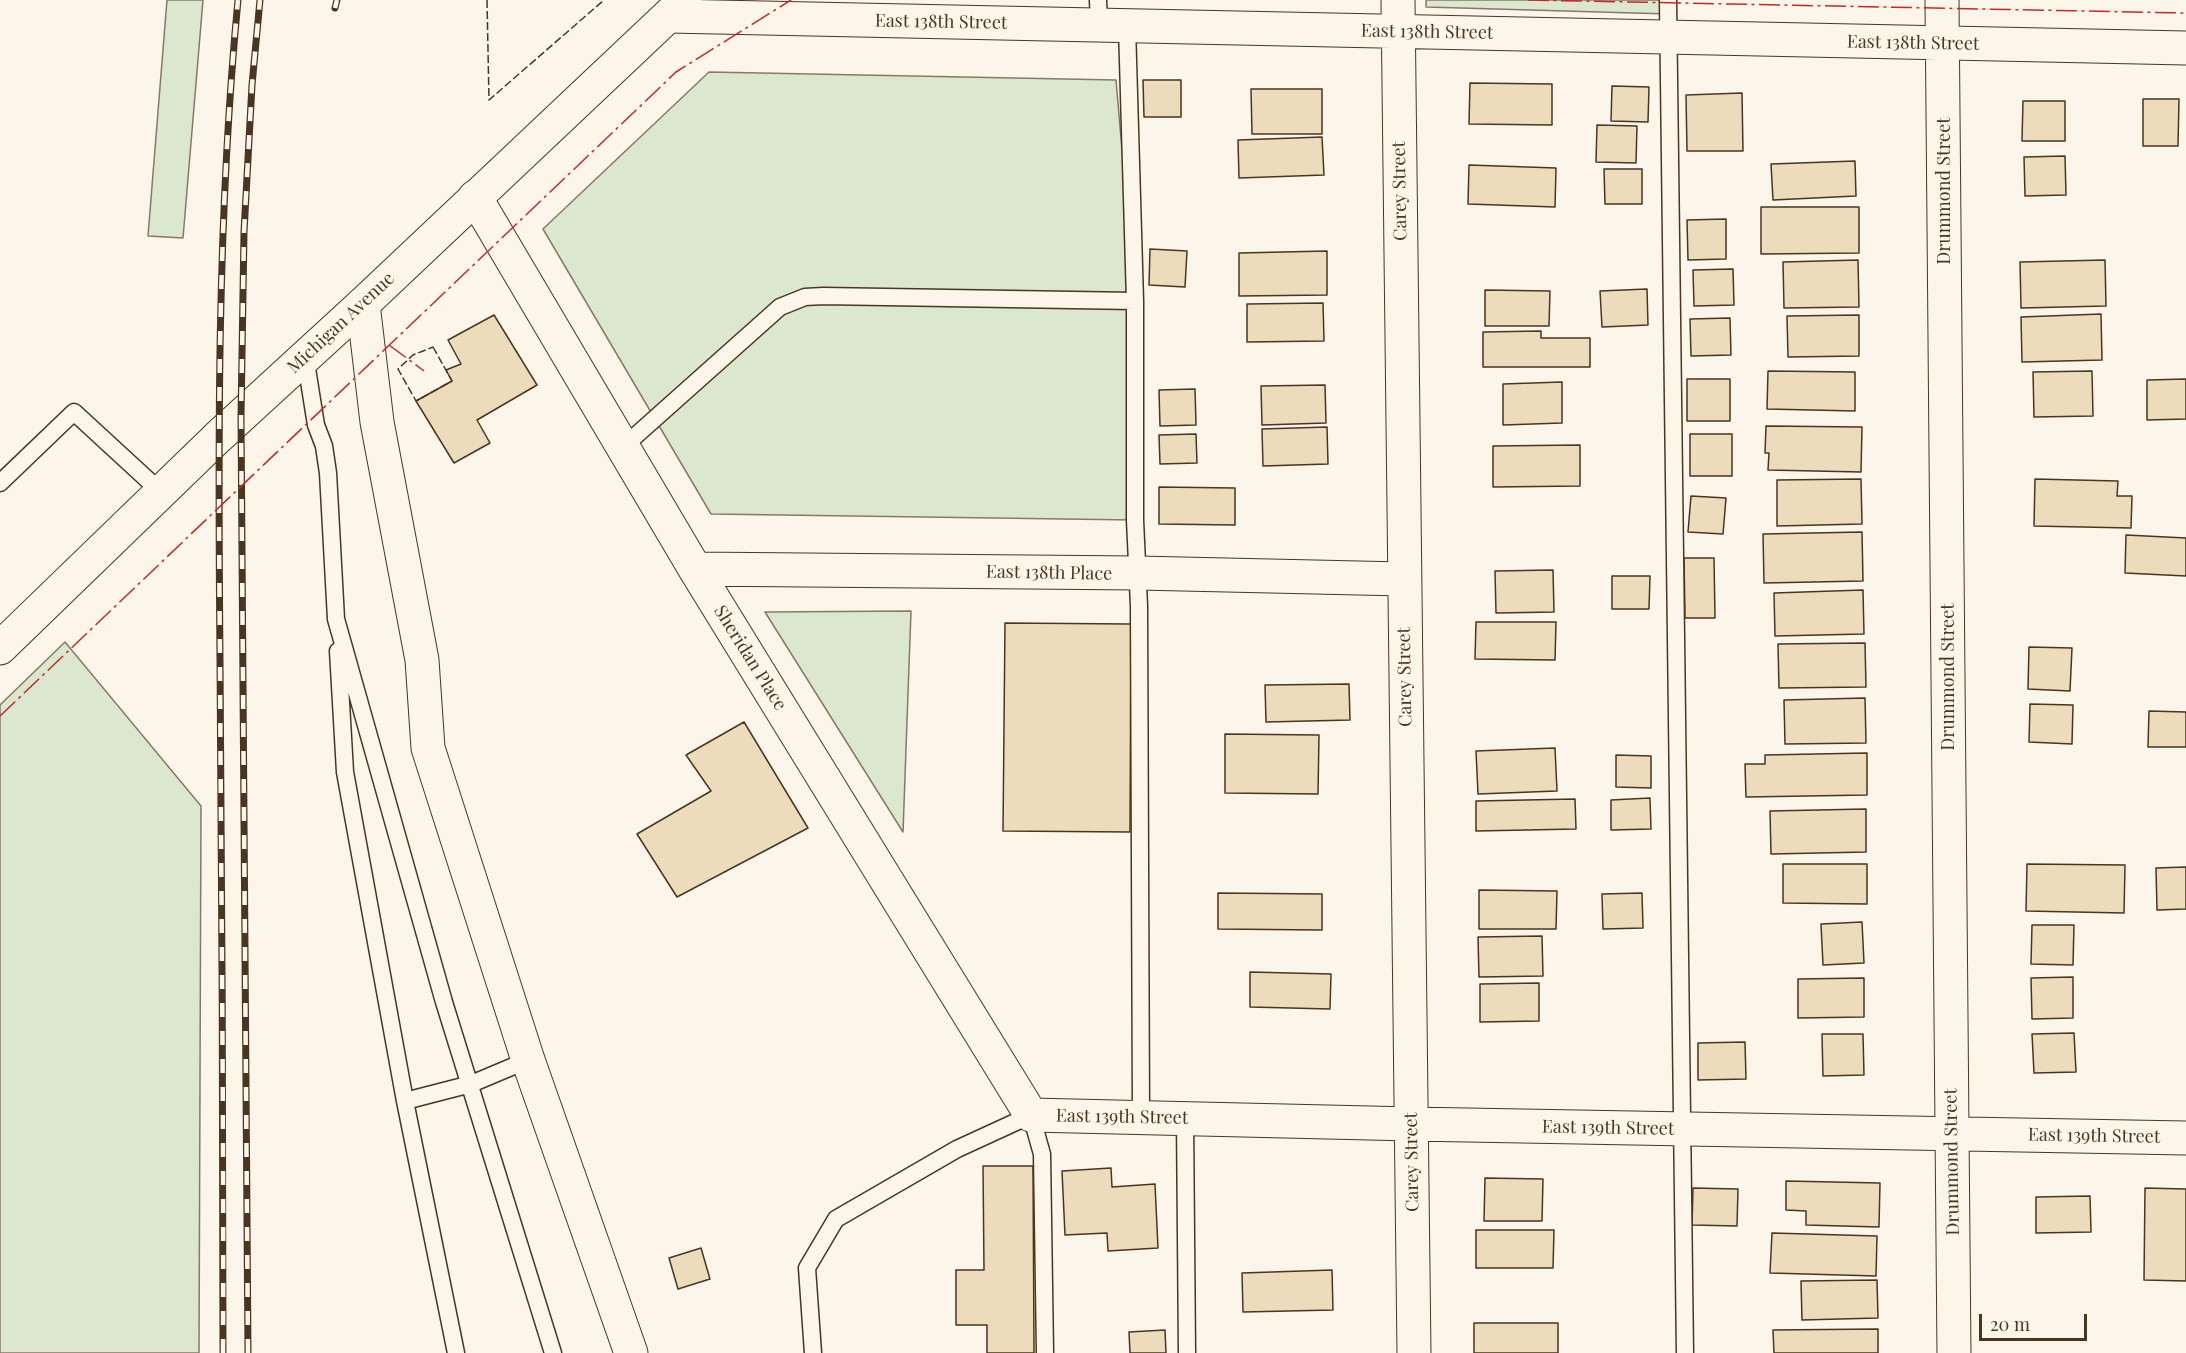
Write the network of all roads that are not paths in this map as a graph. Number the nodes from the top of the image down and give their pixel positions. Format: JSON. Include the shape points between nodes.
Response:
{"nodes":[{"id":1,"x":1668,"y":0,"type":"edge"},
{"id":2,"x":1942,"y":0,"type":"edge"},
{"id":3,"x":677,"y":8,"type":"edge"},
{"id":4,"x":1398,"y":15,"type":"edge"},
{"id":5,"x":1108,"y":17,"type":"edge"},
{"id":6,"x":1669,"y":37,"type":"junction"},
{"id":7,"x":1943,"y":43,"type":"junction"},
{"id":8,"x":2186,"y":48,"type":"edge"},
{"id":9,"x":475,"y":197,"type":"junction"},
{"id":10,"x":1135,"y":301,"type":"junction"},
{"id":11,"x":363,"y":304,"type":"junction"},
{"id":12,"x":305,"y":356,"type":"junction"},
{"id":13,"x":623,"y":447,"type":"junction"},
{"id":14,"x":0,"y":483,"type":"edge"},
{"id":15,"x":162,"y":493,"type":"junction"},
{"id":16,"x":695,"y":569,"type":"junction"},
{"id":17,"x":1138,"y":573,"type":"junction"},
{"id":18,"x":1403,"y":579,"type":"junction"},
{"id":19,"x":336,"y":619,"type":"junction"},
{"id":20,"x":0,"y":648,"type":"edge"},
{"id":21,"x":528,"y":1060,"type":"junction"},
{"id":22,"x":471,"y":1084,"type":"junction"},
{"id":23,"x":405,"y":1101,"type":"junction"},
{"id":24,"x":1031,"y":1114,"type":"junction"},
{"id":25,"x":1141,"y":1117,"type":"junction"},
{"id":26,"x":1185,"y":1118,"type":"junction"},
{"id":27,"x":1412,"y":1124,"type":"junction"},
{"id":28,"x":1683,"y":1129,"type":"junction"},
{"id":29,"x":1952,"y":1134,"type":"junction"},
{"id":30,"x":2186,"y":1138,"type":"edge"},
{"id":31,"x":456,"y":1353,"type":"edge"},
{"id":32,"x":553,"y":1353,"type":"edge"},
{"id":33,"x":631,"y":1353,"type":"edge"},
{"id":34,"x":813,"y":1353,"type":"edge"},
{"id":35,"x":1045,"y":1353,"type":"edge"},
{"id":36,"x":1187,"y":1353,"type":"edge"},
{"id":37,"x":1414,"y":1353,"type":"edge"},
{"id":38,"x":1685,"y":1353,"type":"edge"},
{"id":39,"x":1954,"y":1353,"type":"edge"}],
"edges":[{"from":1,"to":6,"type":"lane"},
{"from":2,"to":7,"type":"street","name":"Drummond Street"},
{"from":3,"to":5,"type":"street","name":"East 138th Street"},
{"from":3,"to":9,"type":"street","name":"Michigan Avenue"},
{"from":4,"to":5,"type":"street","name":"East 138th Street"},
{"from":4,"to":6,"type":"street","name":"East 138th Street"},
{"from":4,"to":18,"type":"street","name":"Carey Street"},
{"from":5,"to":10,"type":"lane"},
{"from":6,"to":7,"type":"street","name":"East 138th Street"},
{"from":6,"to":28,"type":"lane"},
{"from":7,"to":8,"type":"street","name":"East 138th Street"},
{"from":7,"to":29,"type":"street","name":"Drummond Street"},
{"from":9,"to":11,"type":"street","name":"Michigan Avenue"},
{"from":9,"to":13,"type":"street","name":"Sheridan Place"},
{"from":10,"to":13,"type":"lane","via":[[823,296],[793,300],[780,307]]},
{"from":10,"to":17,"type":"lane"},
{"from":11,"to":12,"type":"street","name":"Michigan Avenue"},
{"from":11,"to":21,"type":"street","via":[[377,422],[422,660],[428,748]]},
{"from":12,"to":15,"type":"street","name":"Michigan Avenue"},
{"from":12,"to":19,"type":"lane","via":[[328,473]]},
{"from":13,"to":16,"type":"street","name":"Sheridan Place"},
{"from":14,"to":15,"type":"lane","via":[[74,412]]},
{"from":15,"to":20,"type":"street","name":"Michigan Avenue"},
{"from":16,"to":17,"type":"street","name":"East 138th Place"},
{"from":16,"to":24,"type":"street","name":"Sheridan Place"},
{"from":17,"to":18,"type":"street","name":"East 138th Place"},
{"from":17,"to":25,"type":"lane"},
{"from":18,"to":27,"type":"street","name":"Carey Street"},
{"from":19,"to":22,"type":"lane"},
{"from":19,"to":23,"type":"lane","via":[[345,772]]},
{"from":21,"to":22,"type":"lane"},
{"from":21,"to":33,"type":"street"},
{"from":22,"to":23,"type":"lane"},
{"from":22,"to":32,"type":"lane"},
{"from":23,"to":31,"type":"lane"},
{"from":24,"to":25,"type":"street","name":"East 139th Street"},
{"from":24,"to":34,"type":"lane","via":[[957,1149],[836,1219],[807,1268]]},
{"from":24,"to":35,"type":"lane","via":[[1042,1154]]},
{"from":25,"to":26,"type":"street","name":"East 139th Street"},
{"from":26,"to":27,"type":"street","name":"East 139th Street"},
{"from":26,"to":36,"type":"lane"},
{"from":27,"to":28,"type":"street","name":"East 139th Street"},
{"from":27,"to":37,"type":"street","name":"Carey Street"},
{"from":28,"to":29,"type":"street","name":"East 139th Street"},
{"from":28,"to":38,"type":"lane"},
{"from":29,"to":30,"type":"street","name":"East 139th Street"},
{"from":29,"to":39,"type":"street","name":"Drummond Street"}]}
